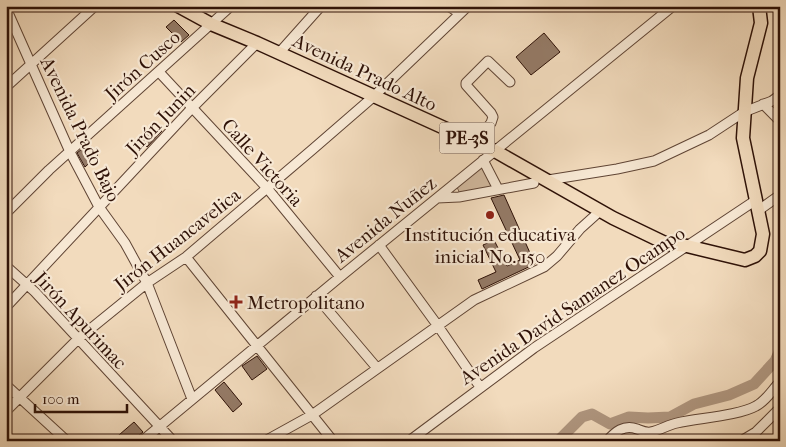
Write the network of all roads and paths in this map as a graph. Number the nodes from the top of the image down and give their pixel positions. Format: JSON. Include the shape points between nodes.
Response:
{"nodes":[{"id":1,"x":95,"y":6,"type":"edge"},
{"id":2,"x":178,"y":6,"type":"edge"},
{"id":3,"x":231,"y":6,"type":"edge"},
{"id":4,"x":321,"y":6,"type":"edge"},
{"id":5,"x":448,"y":6,"type":"edge"},
{"id":6,"x":468,"y":6,"type":"edge"},
{"id":7,"x":673,"y":6,"type":"edge"},
{"id":8,"x":759,"y":6,"type":"edge"},
{"id":9,"x":9,"y":8,"type":"edge"},
{"id":10,"x":460,"y":14,"type":"junction"},
{"id":11,"x":211,"y":24,"type":"junction"},
{"id":12,"x":257,"y":43,"type":"junction"},
{"id":13,"x":278,"y":53,"type":"junction"},
{"id":14,"x":32,"y":64,"type":"junction"},
{"id":15,"x":160,"y":72,"type":"junction"},
{"id":16,"x":510,"y":82,"type":"dead end"},
{"id":17,"x":6,"y":87,"type":"edge"},
{"id":18,"x":780,"y":94,"type":"edge"},
{"id":19,"x":374,"y":97,"type":"junction"},
{"id":20,"x":763,"y":104,"type":"junction"},
{"id":21,"x":192,"y":108,"type":"junction"},
{"id":22,"x":744,"y":112,"type":"junction"},
{"id":23,"x":780,"y":121,"type":"edge"},
{"id":24,"x":475,"y":142,"type":"junction"},
{"id":25,"x":495,"y":151,"type":"junction"},
{"id":26,"x":70,"y":152,"type":"junction"},
{"id":27,"x":483,"y":160,"type":"junction"},
{"id":28,"x":548,"y":180,"type":"junction"},
{"id":29,"x":534,"y":183,"type":"dead end"},
{"id":30,"x":266,"y":188,"type":"junction"},
{"id":31,"x":498,"y":189,"type":"junction"},
{"id":32,"x":780,"y":195,"type":"edge"},
{"id":33,"x":437,"y":198,"type":"junction"},
{"id":34,"x":758,"y":205,"type":"junction"},
{"id":35,"x":99,"y":207,"type":"junction"},
{"id":36,"x":600,"y":211,"type":"junction"},
{"id":37,"x":6,"y":213,"type":"edge"},
{"id":38,"x":379,"y":245,"type":"junction"},
{"id":39,"x":687,"y":246,"type":"junction"},
{"id":40,"x":186,"y":257,"type":"junction"},
{"id":41,"x":6,"y":266,"type":"edge"},
{"id":42,"x":340,"y":277,"type":"junction"},
{"id":43,"x":147,"y":283,"type":"junction"},
{"id":44,"x":26,"y":284,"type":"junction"},
{"id":45,"x":316,"y":296,"type":"junction"},
{"id":46,"x":6,"y":307,"type":"edge"},
{"id":47,"x":438,"y":326,"type":"junction"},
{"id":48,"x":78,"y":339,"type":"junction"},
{"id":49,"x":257,"y":347,"type":"junction"},
{"id":50,"x":377,"y":368,"type":"junction"},
{"id":51,"x":780,"y":382,"type":"edge"},
{"id":52,"x":6,"y":385,"type":"edge"},
{"id":53,"x":480,"y":388,"type":"junction"},
{"id":54,"x":20,"y":397,"type":"junction"},
{"id":55,"x":192,"y":399,"type":"junction"},
{"id":56,"x":780,"y":408,"type":"edge"},
{"id":57,"x":6,"y":412,"type":"edge"},
{"id":58,"x":312,"y":416,"type":"junction"},
{"id":59,"x":159,"y":426,"type":"junction"},
{"id":60,"x":67,"y":441,"type":"edge"},
{"id":61,"x":142,"y":441,"type":"edge"},
{"id":62,"x":173,"y":441,"type":"edge"},
{"id":63,"x":266,"y":441,"type":"edge"},
{"id":64,"x":333,"y":441,"type":"edge"},
{"id":65,"x":409,"y":441,"type":"edge"},
{"id":66,"x":607,"y":441,"type":"edge"},
{"id":67,"x":740,"y":441,"type":"edge"}],
"edges":[{"from":1,"to":14,"type":"street"},
{"from":2,"to":11,"type":"highway","name":"Avenida Prado Alto","number":"PE-3S"},
{"from":3,"to":11,"type":"street","name":"Jirón Cusco"},
{"from":4,"to":13,"type":"street"},
{"from":5,"to":10,"type":"street"},
{"from":6,"to":10,"type":"street","name":"Jirón Huancavelica"},
{"from":7,"to":25,"type":"street","name":"Avenida Nuñez"},
{"from":8,"to":22,"type":"highway","number":"PE-3S","via":[[761,23],[747,78]]},
{"from":9,"to":14,"type":"street","name":"Avenida Prado Bajo"},
{"from":10,"to":19,"type":"street","name":"Jirón Huancavelica"},
{"from":11,"to":12,"type":"highway","name":"Avenida Prado Alto","number":"PE-3S"},
{"from":11,"to":15,"type":"street","name":"Jirón Cusco"},
{"from":12,"to":13,"type":"highway","name":"Avenida Prado Alto","number":"PE-3S"},
{"from":12,"to":21,"type":"street","name":"Jirón Junin"},
{"from":13,"to":19,"type":"highway","name":"Avenida Prado Alto","number":"PE-3S"},
{"from":14,"to":17,"type":"street"},
{"from":14,"to":26,"type":"street","name":"Avenida Prado Bajo"},
{"from":15,"to":21,"type":"street","name":"Calle Victoria"},
{"from":15,"to":26,"type":"street","name":"Jirón Cusco"},
{"from":16,"to":24,"type":"street","via":[[488,61],[466,83],[493,117]]},
{"from":18,"to":20,"type":"street"},
{"from":19,"to":24,"type":"highway","name":"Avenida Prado Alto","number":"PE-3S"},
{"from":19,"to":30,"type":"street","name":"Jirón Huancavelica"},
{"from":20,"to":22,"type":"street"},
{"from":20,"to":23,"type":"street"},
{"from":21,"to":30,"type":"street","name":"Calle Victoria"},
{"from":21,"to":35,"type":"street","name":"Jirón Junin"},
{"from":22,"to":28,"type":"street","via":[[709,135],[654,161]]},
{"from":22,"to":34,"type":"highway","number":"PE-3S","via":[[743,138]]},
{"from":24,"to":25,"type":"highway","name":"Avenida Prado Alto","number":"PE-3S"},
{"from":25,"to":27,"type":"street","name":"Avenida Nuñez"},
{"from":25,"to":28,"type":"highway","name":"Avenida Prado Alto","number":"PE-3S"},
{"from":26,"to":35,"type":"street","name":"Avenida Prado Bajo"},
{"from":26,"to":37,"type":"street","name":"Jirón Cusco"},
{"from":27,"to":31,"type":"street"},
{"from":27,"to":33,"type":"street","name":"Avenida Nuñez"},
{"from":28,"to":36,"type":"highway","name":"Avenida Prado Alto","number":"PE-3S"},
{"from":29,"to":31,"type":"street"},
{"from":30,"to":40,"type":"street","name":"Jirón Huancavelica"},
{"from":30,"to":42,"type":"street","name":"Calle Victoria"},
{"from":31,"to":33,"type":"street"},
{"from":32,"to":34,"type":"street","name":"Avenida David Samanez Ocampo"},
{"from":33,"to":38,"type":"street","name":"Avenida Nuñez"},
{"from":34,"to":39,"type":"street","name":"Avenida David Samanez Ocampo"},
{"from":34,"to":39,"type":"highway","name":"Avenida Prado Alto","number":"PE-3S","via":[[764,234],[760,251],[755,256],[745,260]]},
{"from":35,"to":43,"type":"street","name":"Avenida Prado Bajo","via":[[125,243]]},
{"from":35,"to":44,"type":"street","name":"Jirón Junin"},
{"from":36,"to":39,"type":"highway","name":"Avenida Prado Alto","number":"PE-3S","via":[[667,244]]},
{"from":36,"to":47,"type":"street","via":[[544,267],[474,300]]},
{"from":38,"to":42,"type":"street","name":"Avenida Nuñez"},
{"from":38,"to":47,"type":"street"},
{"from":39,"to":53,"type":"street","name":"Avenida David Samanez Ocampo"},
{"from":40,"to":43,"type":"street","name":"Jirón Huancavelica"},
{"from":40,"to":49,"type":"street"},
{"from":41,"to":44,"type":"street","name":"Jirón Apurimac"},
{"from":42,"to":45,"type":"street","name":"Avenida Nuñez"},
{"from":43,"to":48,"type":"street","name":"Jirón Huancavelica"},
{"from":43,"to":55,"type":"street","name":"Avenida Prado Bajo"},
{"from":44,"to":46,"type":"street","name":"Jirón Junin"},
{"from":44,"to":48,"type":"street","name":"Jirón Apurimac"},
{"from":45,"to":49,"type":"street","name":"Avenida Nuñez"},
{"from":45,"to":50,"type":"street"},
{"from":47,"to":50,"type":"street"},
{"from":47,"to":53,"type":"street"},
{"from":48,"to":54,"type":"street","name":"Jirón Huancavelica"},
{"from":48,"to":59,"type":"street","name":"Jirón Apurimac"},
{"from":49,"to":55,"type":"street","name":"Avenida Nuñez"},
{"from":49,"to":58,"type":"street"},
{"from":50,"to":58,"type":"street"},
{"from":51,"to":66,"type":"street","via":[[755,407],[676,423],[653,432],[624,428]]},
{"from":52,"to":54,"type":"street"},
{"from":53,"to":65,"type":"street","name":"Avenida David Samanez Ocampo"},
{"from":54,"to":57,"type":"street","name":"Jirón Huancavelica"},
{"from":54,"to":60,"type":"street"},
{"from":55,"to":59,"type":"street","name":"Avenida Nuñez"},
{"from":56,"to":67,"type":"street","via":[[756,432]]},
{"from":58,"to":63,"type":"street"},
{"from":58,"to":64,"type":"street"},
{"from":59,"to":61,"type":"street","name":"Avenida Nuñez"},
{"from":59,"to":62,"type":"street","name":"Jirón Apurimac"}]}
